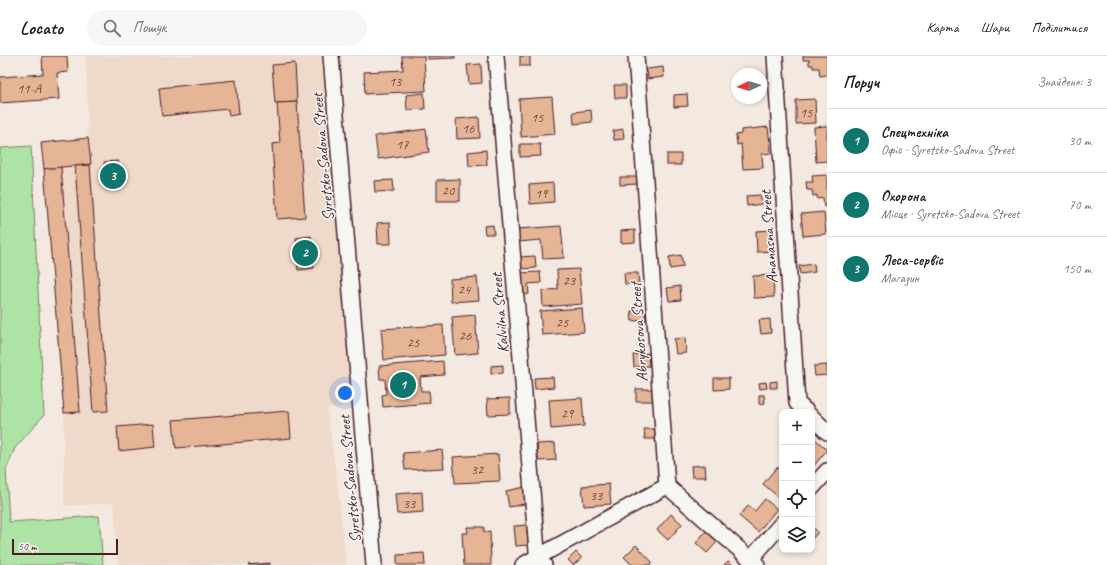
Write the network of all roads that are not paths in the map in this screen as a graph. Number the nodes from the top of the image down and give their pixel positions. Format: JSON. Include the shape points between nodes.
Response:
{"nodes":[{"id":1,"x":331,"y":56,"type":"edge"},
{"id":2,"x":496,"y":56,"type":"edge"},
{"id":3,"x":636,"y":56,"type":"edge"},
{"id":4,"x":775,"y":56,"type":"edge"},
{"id":5,"x":804,"y":409,"type":"edge"},
{"id":6,"x":815,"y":420,"type":"edge"},
{"id":7,"x":827,"y":432,"type":"edge"},
{"id":8,"x":827,"y":471,"type":"edge"},
{"id":9,"x":815,"y":485,"type":"edge"},
{"id":10,"x":668,"y":486,"type":"junction"},
{"id":11,"x":779,"y":527,"type":"edge"},
{"id":12,"x":541,"y":562,"type":"edge"},
{"id":13,"x":754,"y":562,"type":"edge"},
{"id":14,"x":374,"y":565,"type":"edge"},
{"id":15,"x":523,"y":565,"type":"edge"}],
"edges":[{"from":1,"to":14,"type":"street","name":"Syretsko-Sadova Street"},
{"from":2,"to":12,"type":"street","name":"Kalvilna Street"},
{"from":3,"to":10,"type":"street","name":"Abrykosova Street"},
{"from":4,"to":5,"type":"street","name":"Ananasna Street","via":[[797,402]]},
{"from":6,"to":7,"type":"street"},
{"from":8,"to":9,"type":"street"},
{"from":10,"to":12,"type":"street"},
{"from":10,"to":13,"type":"street"},
{"from":11,"to":13,"type":"street"},
{"from":12,"to":15,"type":"street"}]}
